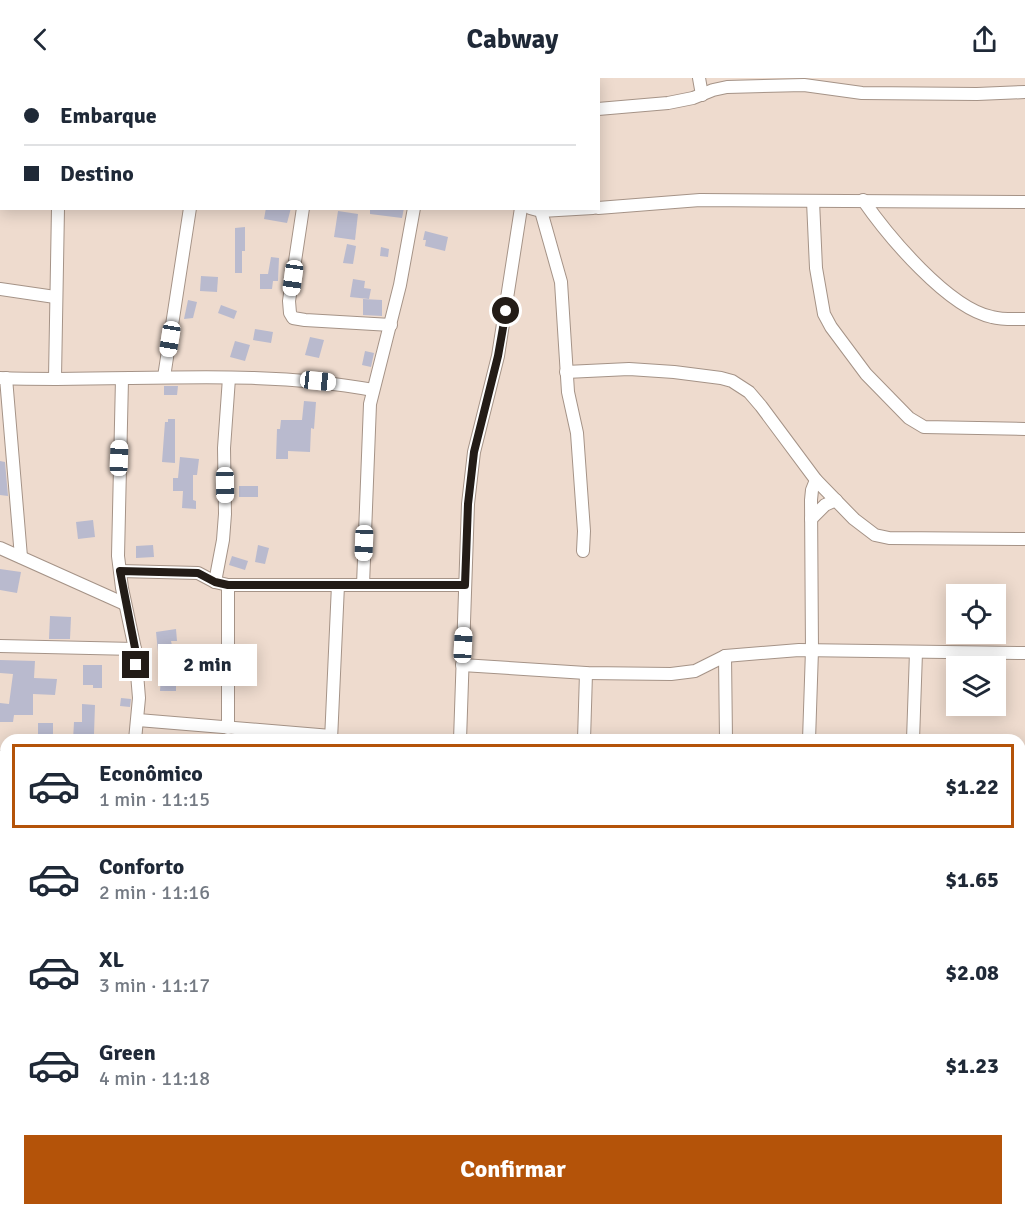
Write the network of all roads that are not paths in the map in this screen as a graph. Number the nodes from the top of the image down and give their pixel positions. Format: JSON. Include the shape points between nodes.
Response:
{"nodes":[{"id":1,"x":699,"y":78,"type":"edge"},
{"id":2,"x":804,"y":82,"type":"edge"},
{"id":3,"x":827,"y":83,"type":"edge"},
{"id":4,"x":1025,"y":92,"type":"edge"},
{"id":5,"x":702,"y":94,"type":"junction"},
{"id":6,"x":600,"y":109,"type":"edge"},
{"id":7,"x":863,"y":200,"type":"junction"},
{"id":8,"x":813,"y":201,"type":"junction"},
{"id":9,"x":1025,"y":202,"type":"edge"},
{"id":10,"x":600,"y":208,"type":"edge"},
{"id":11,"x":58,"y":210,"type":"edge"},
{"id":12,"x":190,"y":210,"type":"edge"},
{"id":13,"x":303,"y":210,"type":"edge"},
{"id":14,"x":414,"y":210,"type":"edge"},
{"id":15,"x":521,"y":210,"type":"edge"},
{"id":16,"x":535,"y":210,"type":"edge"},
{"id":17,"x":0,"y":289,"type":"edge"},
{"id":18,"x":56,"y":297,"type":"junction"},
{"id":19,"x":1025,"y":319,"type":"edge"},
{"id":20,"x":391,"y":325,"type":"junction"},
{"id":21,"x":566,"y":372,"type":"junction"},
{"id":22,"x":164,"y":377,"type":"junction"},
{"id":23,"x":3,"y":378,"type":"edge"},
{"id":24,"x":55,"y":378,"type":"junction"},
{"id":25,"x":229,"y":378,"type":"junction"},
{"id":26,"x":122,"y":379,"type":"junction"},
{"id":27,"x":372,"y":390,"type":"junction"},
{"id":28,"x":1025,"y":429,"type":"edge"},
{"id":29,"x":816,"y":480,"type":"junction"},
{"id":30,"x":836,"y":500,"type":"junction"},
{"id":31,"x":811,"y":519,"type":"junction"},
{"id":32,"x":1025,"y":539,"type":"edge"},
{"id":33,"x":0,"y":548,"type":"edge"},
{"id":34,"x":583,"y":551,"type":"dead end"},
{"id":35,"x":21,"y":557,"type":"junction"},
{"id":36,"x":120,"y":571,"type":"junction"},
{"id":37,"x":222,"y":583,"type":"junction"},
{"id":38,"x":338,"y":585,"type":"junction"},
{"id":39,"x":363,"y":585,"type":"junction"},
{"id":40,"x":465,"y":585,"type":"junction"},
{"id":41,"x":125,"y":604,"type":"junction"},
{"id":42,"x":0,"y":646,"type":"edge"},
{"id":43,"x":135,"y":648,"type":"junction"},
{"id":44,"x":812,"y":650,"type":"junction"},
{"id":45,"x":916,"y":652,"type":"junction"},
{"id":46,"x":1025,"y":653,"type":"edge"},
{"id":47,"x":725,"y":656,"type":"junction"},
{"id":48,"x":462,"y":665,"type":"junction"},
{"id":49,"x":586,"y":673,"type":"junction"},
{"id":50,"x":228,"y":728,"type":"junction"},
{"id":51,"x":137,"y":729,"type":"edge"},
{"id":52,"x":261,"y":734,"type":"edge"},
{"id":53,"x":331,"y":734,"type":"edge"},
{"id":54,"x":460,"y":734,"type":"edge"},
{"id":55,"x":584,"y":734,"type":"edge"},
{"id":56,"x":726,"y":734,"type":"edge"},
{"id":57,"x":809,"y":734,"type":"edge"},
{"id":58,"x":913,"y":734,"type":"edge"}],
"edges":[{"from":1,"to":5,"type":"street"},
{"from":2,"to":3,"type":"street"},
{"from":2,"to":5,"type":"street","via":[[727,87]]},
{"from":3,"to":4,"type":"street","via":[[862,93]]},
{"from":5,"to":6,"type":"street","via":[[668,103]]},
{"from":7,"to":8,"type":"street"},
{"from":7,"to":9,"type":"street"},
{"from":7,"to":19,"type":"street","via":[[925,273],[966,307],[993,318]]},
{"from":8,"to":10,"type":"street","via":[[700,200]]},
{"from":8,"to":28,"type":"street","via":[[816,268],[824,314],[866,374],[909,418],[924,427]]},
{"from":11,"to":18,"type":"street"},
{"from":12,"to":22,"type":"street"},
{"from":13,"to":20,"type":"street","via":[[289,301],[293,318]]},
{"from":14,"to":20,"type":"street"},
{"from":15,"to":40,"type":"street","via":[[498,356],[474,452]]},
{"from":16,"to":21,"type":"street","via":[[561,282]]},
{"from":17,"to":18,"type":"street"},
{"from":18,"to":24,"type":"street"},
{"from":20,"to":27,"type":"street"},
{"from":21,"to":29,"type":"street","via":[[629,369],[732,381],[761,406]]},
{"from":21,"to":34,"type":"street","via":[[577,433]]},
{"from":22,"to":25,"type":"street"},
{"from":22,"to":26,"type":"street"},
{"from":23,"to":24,"type":"street"},
{"from":23,"to":35,"type":"street"},
{"from":24,"to":26,"type":"street"},
{"from":25,"to":27,"type":"street","via":[[300,379]]},
{"from":25,"to":37,"type":"street"},
{"from":26,"to":36,"type":"street"},
{"from":27,"to":39,"type":"street"},
{"from":29,"to":30,"type":"street"},
{"from":29,"to":31,"type":"street"},
{"from":30,"to":31,"type":"street"},
{"from":30,"to":32,"type":"street","via":[[864,528],[882,536]]},
{"from":31,"to":44,"type":"street"},
{"from":33,"to":35,"type":"street"},
{"from":35,"to":41,"type":"street"},
{"from":36,"to":37,"type":"street","via":[[198,573]]},
{"from":36,"to":41,"type":"street"},
{"from":37,"to":38,"type":"street"},
{"from":37,"to":50,"type":"street"},
{"from":38,"to":39,"type":"street"},
{"from":38,"to":53,"type":"street"},
{"from":39,"to":40,"type":"street"},
{"from":40,"to":48,"type":"street"},
{"from":41,"to":43,"type":"street"},
{"from":42,"to":43,"type":"street"},
{"from":43,"to":51,"type":"street"},
{"from":44,"to":45,"type":"street"},
{"from":44,"to":47,"type":"street"},
{"from":44,"to":57,"type":"street"},
{"from":45,"to":46,"type":"street"},
{"from":45,"to":58,"type":"street"},
{"from":47,"to":49,"type":"street","via":[[695,671],[671,674]]},
{"from":47,"to":56,"type":"street"},
{"from":48,"to":49,"type":"street"},
{"from":48,"to":54,"type":"street"},
{"from":49,"to":55,"type":"street"},
{"from":50,"to":51,"type":"street"},
{"from":50,"to":52,"type":"street"}]}
